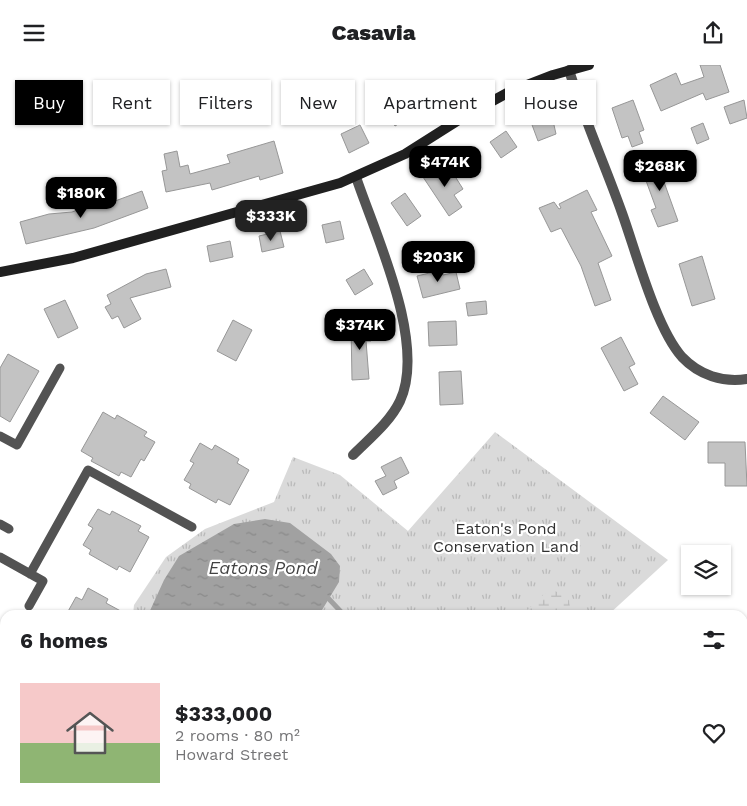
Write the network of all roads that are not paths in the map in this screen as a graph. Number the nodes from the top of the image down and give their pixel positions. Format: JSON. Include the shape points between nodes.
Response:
{"nodes":[{"id":1,"x":589,"y":65,"type":"edge"},
{"id":2,"x":569,"y":70,"type":"junction"},
{"id":3,"x":356,"y":177,"type":"junction"},
{"id":4,"x":0,"y":271,"type":"edge"},
{"id":5,"x":60,"y":368,"type":"dead end"},
{"id":6,"x":747,"y":379,"type":"edge"},
{"id":7,"x":0,"y":436,"type":"edge"},
{"id":8,"x":354,"y":455,"type":"dead end"},
{"id":9,"x":0,"y":524,"type":"edge"},
{"id":10,"x":192,"y":527,"type":"dead end"},
{"id":11,"x":9,"y":529,"type":"dead end"},
{"id":12,"x":0,"y":557,"type":"edge"},
{"id":13,"x":30,"y":574,"type":"junction"},
{"id":14,"x":29,"y":606,"type":"dead end"}],
"edges":[{"from":1,"to":2,"type":"street"},
{"from":2,"to":3,"type":"street","via":[[495,99],[405,154]]},
{"from":2,"to":6,"type":"street","via":[[674,348],[687,362],[711,377],[729,381]]},
{"from":3,"to":4,"type":"street","via":[[73,258]]},
{"from":3,"to":8,"type":"street","via":[[397,298],[405,334],[407,365],[404,392],[397,407]]},
{"from":5,"to":7,"type":"lane","via":[[17,445]]},
{"from":9,"to":11,"type":"lane"},
{"from":10,"to":13,"type":"lane","via":[[88,470]]},
{"from":12,"to":13,"type":"lane"},
{"from":13,"to":14,"type":"lane","via":[[43,581]]}]}
